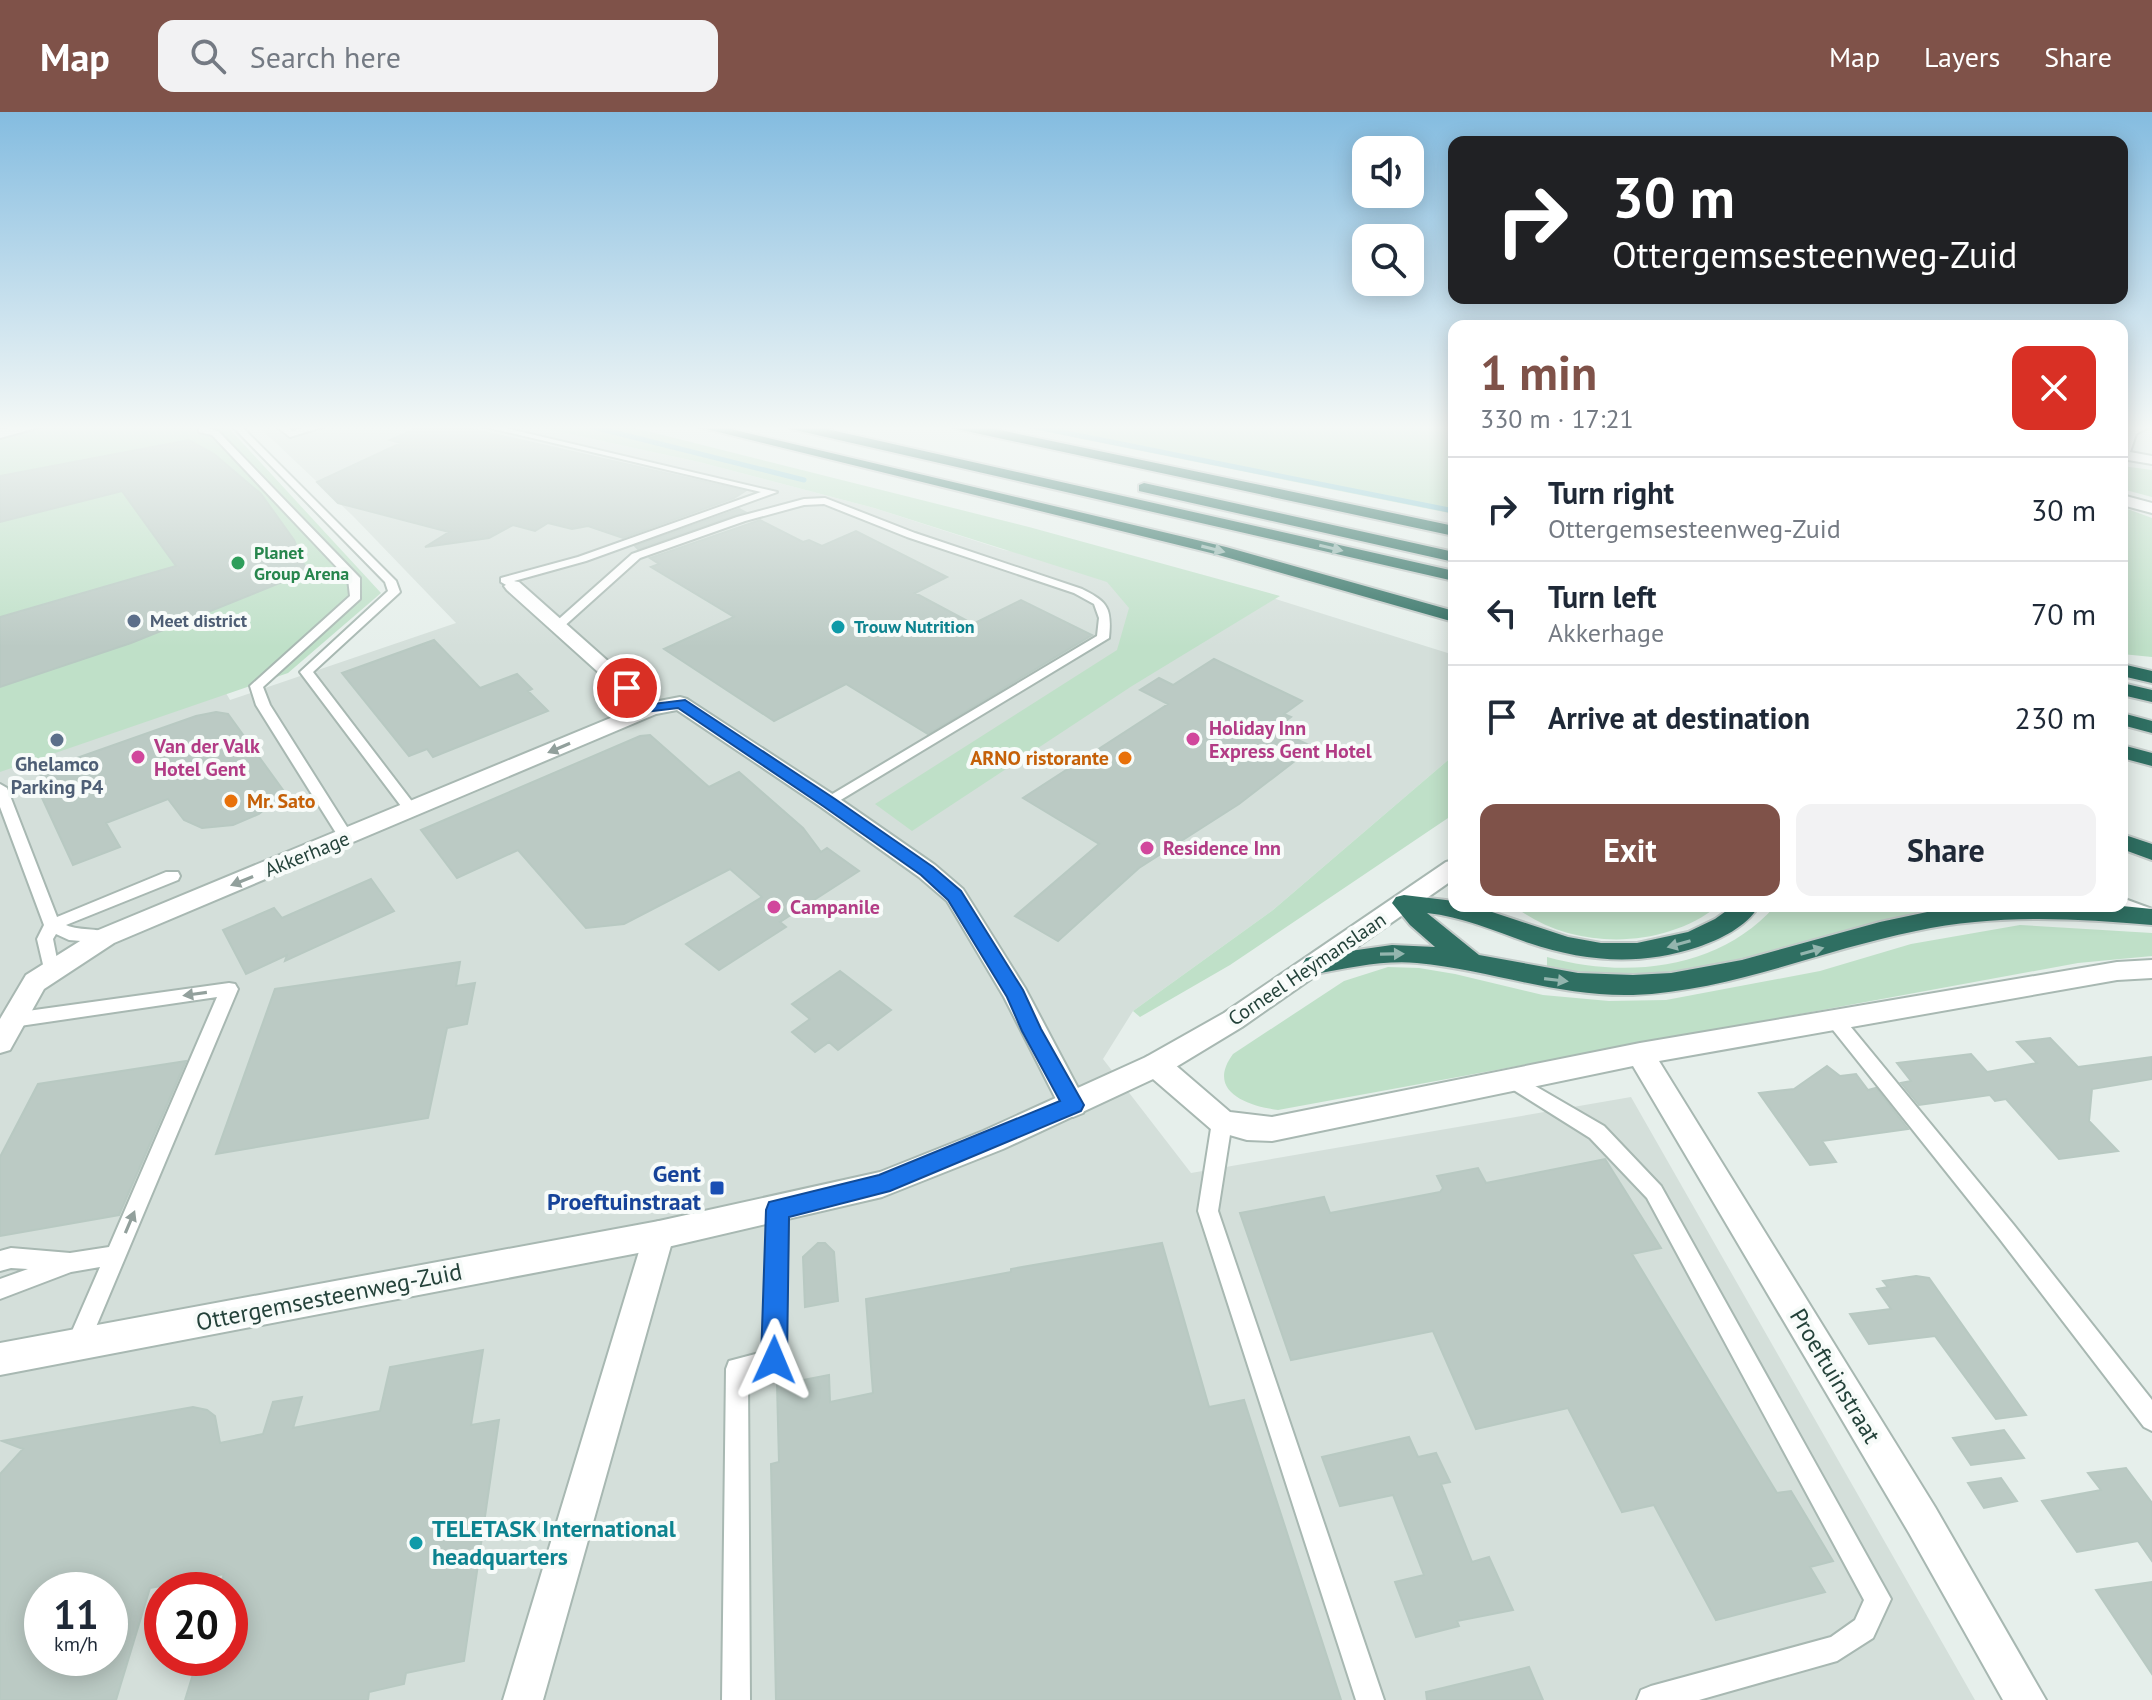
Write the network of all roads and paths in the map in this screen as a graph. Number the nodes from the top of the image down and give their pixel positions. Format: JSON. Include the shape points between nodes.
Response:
{"nodes":[{"id":1,"x":278,"y":499,"type":"edge"},
{"id":2,"x":309,"y":499,"type":"edge"},
{"id":3,"x":752,"y":499,"type":"edge"},
{"id":4,"x":1011,"y":499,"type":"edge"},
{"id":5,"x":1116,"y":499,"type":"edge"},
{"id":6,"x":1193,"y":499,"type":"edge"},
{"id":7,"x":1306,"y":499,"type":"edge"},
{"id":8,"x":2128,"y":502,"type":"edge"},
{"id":9,"x":2152,"y":508,"type":"edge"},
{"id":10,"x":1448,"y":529,"type":"edge"},
{"id":11,"x":1448,"y":556,"type":"edge"},
{"id":12,"x":1448,"y":575,"type":"edge"},
{"id":13,"x":513,"y":586,"type":"joint"},
{"id":14,"x":1369,"y":592,"type":"junction"},
{"id":15,"x":1448,"y":615,"type":"edge"},
{"id":16,"x":1448,"y":623,"type":"edge"},
{"id":17,"x":557,"y":626,"type":"junction"},
{"id":18,"x":2128,"y":661,"type":"edge"},
{"id":19,"x":2152,"y":663,"type":"edge"},
{"id":20,"x":2128,"y":671,"type":"edge"},
{"id":21,"x":2152,"y":677,"type":"edge"},
{"id":22,"x":2128,"y":690,"type":"edge"},
{"id":23,"x":2152,"y":696,"type":"edge"},
{"id":24,"x":650,"y":709,"type":"junction"},
{"id":25,"x":2128,"y":721,"type":"edge"},
{"id":26,"x":2152,"y":727,"type":"edge"},
{"id":27,"x":2128,"y":753,"type":"edge"},
{"id":28,"x":2152,"y":760,"type":"edge"},
{"id":29,"x":0,"y":788,"type":"edge"},
{"id":30,"x":829,"y":802,"type":"junction"},
{"id":31,"x":412,"y":811,"type":"junction"},
{"id":32,"x":2128,"y":830,"type":"edge"},
{"id":33,"x":2152,"y":837,"type":"edge"},
{"id":34,"x":346,"y":838,"type":"junction"},
{"id":35,"x":2128,"y":843,"type":"edge"},
{"id":36,"x":2152,"y":852,"type":"edge"},
{"id":37,"x":1448,"y":872,"type":"edge"},
{"id":38,"x":172,"y":876,"type":"dead end"},
{"id":39,"x":1404,"y":903,"type":"junction"},
{"id":40,"x":2128,"y":906,"type":"edge"},
{"id":41,"x":1448,"y":907,"type":"edge"},
{"id":42,"x":1467,"y":912,"type":"edge"},
{"id":43,"x":1503,"y":912,"type":"edge"},
{"id":44,"x":1740,"y":912,"type":"edge"},
{"id":45,"x":1998,"y":912,"type":"edge"},
{"id":46,"x":2094,"y":912,"type":"edge"},
{"id":47,"x":2152,"y":916,"type":"edge"},
{"id":48,"x":52,"y":925,"type":"junction"},
{"id":49,"x":105,"y":937,"type":"junction"},
{"id":50,"x":1548,"y":942,"type":"junction"},
{"id":51,"x":1480,"y":964,"type":"junction"},
{"id":52,"x":1315,"y":965,"type":"junction"},
{"id":53,"x":51,"y":969,"type":"junction"},
{"id":54,"x":2152,"y":969,"type":"edge"},
{"id":55,"x":13,"y":1020,"type":"junction"},
{"id":56,"x":1835,"y":1020,"type":"junction"},
{"id":57,"x":0,"y":1043,"type":"edge"},
{"id":58,"x":1640,"y":1054,"type":"junction"},
{"id":59,"x":1156,"y":1065,"type":"junction"},
{"id":60,"x":1511,"y":1079,"type":"junction"},
{"id":61,"x":1073,"y":1105,"type":"junction"},
{"id":62,"x":1222,"y":1122,"type":"junction"},
{"id":63,"x":778,"y":1210,"type":"junction"},
{"id":64,"x":659,"y":1235,"type":"junction"},
{"id":65,"x":116,"y":1255,"type":"junction"},
{"id":66,"x":0,"y":1261,"type":"edge"},
{"id":67,"x":70,"y":1263,"type":"junction"},
{"id":68,"x":0,"y":1289,"type":"edge"},
{"id":69,"x":77,"y":1345,"type":"junction"},
{"id":70,"x":0,"y":1359,"type":"edge"},
{"id":71,"x":2152,"y":1419,"type":"edge"},
{"id":72,"x":523,"y":1700,"type":"edge"},
{"id":73,"x":736,"y":1700,"type":"edge"},
{"id":74,"x":1370,"y":1700,"type":"edge"},
{"id":75,"x":1651,"y":1700,"type":"edge"},
{"id":76,"x":2026,"y":1700,"type":"edge"}],
"edges":[{"from":1,"to":34,"type":"lane","via":[[354,578],[356,597],[256,686]]},
{"from":2,"to":31,"type":"lane","via":[[390,581],[394,592],[306,672]]},
{"from":3,"to":13,"type":"lane","via":[[582,559],[505,580]]},
{"from":4,"to":14,"type":"highway","one_way":true},
{"from":5,"to":12,"type":"highway","one_way":true},
{"from":6,"to":11,"type":"highway"},
{"from":7,"to":10,"type":"highway"},
{"from":8,"to":9,"type":"street"},
{"from":13,"to":17,"type":"street"},
{"from":14,"to":15,"type":"highway"},
{"from":14,"to":16,"type":"highway"},
{"from":17,"to":24,"type":"street"},
{"from":17,"to":30,"type":"lane","via":[[636,556],[741,519],[825,501],[1099,602],[1105,618],[1103,638]]},
{"from":18,"to":19,"type":"highway"},
{"from":20,"to":21,"type":"highway"},
{"from":22,"to":23,"type":"highway"},
{"from":24,"to":30,"type":"street","name":"Akkerhage","via":[[680,703]]},
{"from":24,"to":31,"type":"street","name":"Akkerhage","one_way":true},
{"from":25,"to":26,"type":"highway"},
{"from":27,"to":28,"type":"highway"},
{"from":29,"to":48,"type":"lane"},
{"from":30,"to":61,"type":"street","name":"Akkerhage","via":[[955,895],[1016,995]]},
{"from":31,"to":34,"type":"street","name":"Akkerhage"},
{"from":32,"to":33,"type":"highway"},
{"from":34,"to":49,"type":"street","name":"Akkerhage","one_way":true},
{"from":35,"to":36,"type":"highway"},
{"from":37,"to":39,"type":"street","name":"Corneel Heymanslaan"},
{"from":38,"to":48,"type":"lane"},
{"from":39,"to":41,"type":"highway"},
{"from":39,"to":51,"type":"highway","via":[[1445,944]]},
{"from":39,"to":52,"type":"street","name":"Corneel Heymanslaan"},
{"from":40,"to":47,"type":"lane"},
{"from":42,"to":50,"type":"highway"},
{"from":43,"to":50,"type":"highway"},
{"from":44,"to":50,"type":"highway","one_way":true,"via":[[1693,940],[1630,954]]},
{"from":51,"to":45,"type":"highway","one_way":true,"via":[[1548,979],[1631,985],[1742,971],[1915,923]]},
{"from":46,"to":47,"type":"highway","one_way":true},
{"from":48,"to":49,"type":"lane","via":[[69,934]]},
{"from":48,"to":53,"type":"lane","via":[[45,939]]},
{"from":49,"to":53,"type":"street","name":"Akkerhage"},
{"from":52,"to":51,"type":"highway","one_way":true,"via":[[1387,953]]},
{"from":52,"to":59,"type":"street","name":"Corneel Heymanslaan"},
{"from":53,"to":55,"type":"street","name":"Akkerhage","via":[[35,982]]},
{"from":54,"to":56,"type":"street"},
{"from":55,"to":57,"type":"street","name":"Akkerhage"},
{"from":65,"to":55,"type":"lane","one_way":true,"via":[[229,989]]},
{"from":56,"to":58,"type":"street"},
{"from":56,"to":71,"type":"lane"},
{"from":58,"to":60,"type":"street"},
{"from":58,"to":76,"type":"street","name":"Proeftuinstraat"},
{"from":59,"to":61,"type":"street","name":"Ottergemsesteenweg-Zuid"},
{"from":59,"to":62,"type":"street"},
{"from":60,"to":62,"type":"street","via":[[1272,1129]]},
{"from":60,"to":75,"type":"lane","via":[[1597,1132],[1654,1192],[1878,1599],[1864,1629],[1837,1648]]},
{"from":61,"to":63,"type":"street","name":"Ottergemsesteenweg-Zuid","via":[[882,1184]]},
{"from":62,"to":74,"type":"lane","via":[[1208,1211]]},
{"from":63,"to":64,"type":"street","name":"Ottergemsesteenweg-Zuid"},
{"from":63,"to":73,"type":"lane","via":[[774,1360],[737,1369]]},
{"from":64,"to":69,"type":"street","name":"Ottergemsesteenweg-Zuid"},
{"from":64,"to":72,"type":"street"},
{"from":65,"to":67,"type":"lane"},
{"from":65,"to":69,"type":"lane"},
{"from":66,"to":67,"type":"lane"},
{"from":67,"to":68,"type":"lane"},
{"from":69,"to":70,"type":"street","name":"Ottergemsesteenweg-Zuid"}]}
